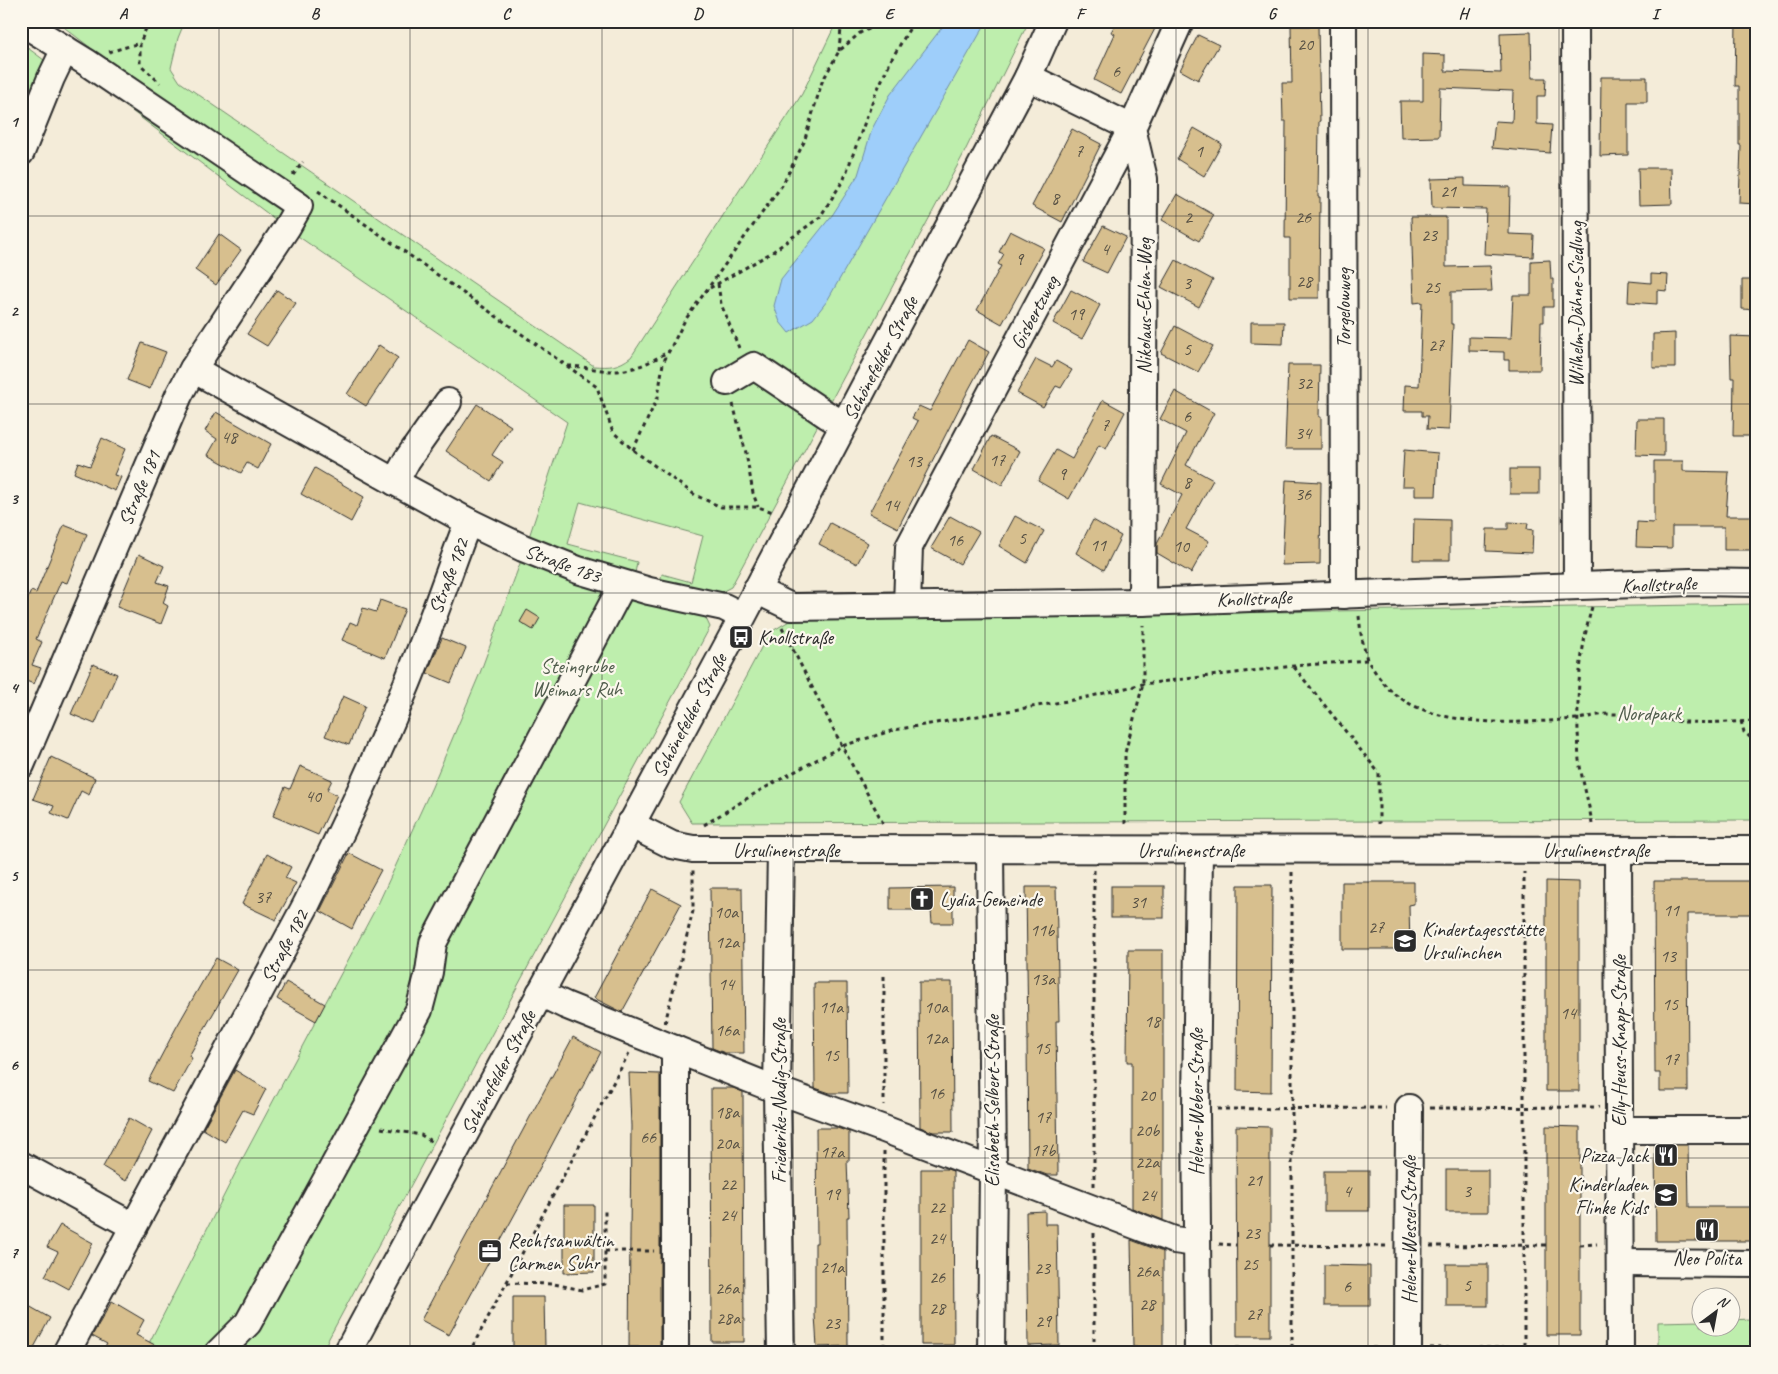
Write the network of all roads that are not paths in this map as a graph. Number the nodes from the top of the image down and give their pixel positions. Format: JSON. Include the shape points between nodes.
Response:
{"nodes":[{"id":1,"x":1053,"y":21,"type":"edge"},
{"id":2,"x":1180,"y":21,"type":"edge"},
{"id":3,"x":1343,"y":21,"type":"edge"},
{"id":4,"x":1575,"y":21,"type":"edge"},
{"id":5,"x":21,"y":22,"type":"edge"},
{"id":6,"x":58,"y":45,"type":"junction"},
{"id":7,"x":1028,"y":77,"type":"junction"},
{"id":8,"x":1132,"y":128,"type":"junction"},
{"id":9,"x":21,"y":152,"type":"edge"},
{"id":10,"x":193,"y":369,"type":"junction"},
{"id":11,"x":727,"y":382,"type":"road end"},
{"id":12,"x":448,"y":402,"type":"dead end"},
{"id":13,"x":844,"y":425,"type":"junction"},
{"id":14,"x":395,"y":482,"type":"junction"},
{"id":15,"x":469,"y":522,"type":"junction"},
{"id":16,"x":1757,"y":582,"type":"edge"},
{"id":17,"x":624,"y":584,"type":"junction"},
{"id":18,"x":756,"y":590,"type":"junction"},
{"id":19,"x":1350,"y":594,"type":"junction"},
{"id":20,"x":1585,"y":594,"type":"junction"},
{"id":21,"x":1142,"y":602,"type":"junction"},
{"id":22,"x":907,"y":605,"type":"junction"},
{"id":23,"x":742,"y":616,"type":"junction"},
{"id":24,"x":21,"y":765,"type":"edge"},
{"id":25,"x":630,"y":824,"type":"junction"},
{"id":26,"x":990,"y":849,"type":"junction"},
{"id":27,"x":781,"y":850,"type":"junction"},
{"id":28,"x":1198,"y":850,"type":"junction"},
{"id":29,"x":1618,"y":850,"type":"junction"},
{"id":30,"x":1757,"y":850,"type":"edge"},
{"id":31,"x":540,"y":993,"type":"junction"},
{"id":32,"x":658,"y":1042,"type":"junction"},
{"id":33,"x":777,"y":1090,"type":"junction"},
{"id":34,"x":1409,"y":1108,"type":"dead end"},
{"id":35,"x":1619,"y":1130,"type":"junction"},
{"id":36,"x":1755,"y":1130,"type":"edge"},
{"id":37,"x":21,"y":1165,"type":"edge"},
{"id":38,"x":993,"y":1172,"type":"junction"},
{"id":39,"x":133,"y":1226,"type":"junction"},
{"id":40,"x":1196,"y":1244,"type":"junction"},
{"id":41,"x":1620,"y":1263,"type":"junction"},
{"id":42,"x":1757,"y":1264,"type":"edge"},
{"id":43,"x":1198,"y":1350,"type":"edge"},
{"id":44,"x":1408,"y":1351,"type":"edge"},
{"id":45,"x":675,"y":1352,"type":"edge"},
{"id":46,"x":781,"y":1352,"type":"edge"},
{"id":47,"x":66,"y":1353,"type":"edge"},
{"id":48,"x":218,"y":1353,"type":"edge"},
{"id":49,"x":347,"y":1353,"type":"edge"},
{"id":50,"x":991,"y":1353,"type":"edge"},
{"id":51,"x":1620,"y":1353,"type":"edge"}],
"edges":[{"from":1,"to":7,"type":"street","name":"Schönefelder Straße"},
{"from":2,"to":8,"type":"street","name":"Gisbertzweg"},
{"from":3,"to":19,"type":"street","name":"Torgelowweg"},
{"from":4,"to":20,"type":"street","name":"Wilhelm-Dähne-Siedlung","via":[[1577,470]]},
{"from":5,"to":6,"type":"street"},
{"from":6,"to":9,"type":"street","via":[[51,78]]},
{"from":6,"to":10,"type":"street","name":"Straße 181","via":[[300,207]]},
{"from":7,"to":8,"type":"street"},
{"from":7,"to":13,"type":"street","name":"Schönefelder Straße"},
{"from":8,"to":21,"type":"street","name":"Nikolaus-Ehlen-Weg","via":[[1144,179]]},
{"from":8,"to":22,"type":"street","name":"Gisbertzweg","via":[[909,547]]},
{"from":10,"to":14,"type":"street","name":"Straße 183"},
{"from":10,"to":24,"type":"street","name":"Straße 181"},
{"from":11,"to":13,"type":"street","via":[[754,366]]},
{"from":12,"to":14,"type":"street"},
{"from":13,"to":18,"type":"street","name":"Schönefelder Straße"},
{"from":14,"to":15,"type":"street","name":"Straße 183"},
{"from":15,"to":17,"type":"street","name":"Straße 183","via":[[578,570]]},
{"from":15,"to":39,"type":"street","name":"Straße 182","via":[[381,746],[336,845]]},
{"from":16,"to":20,"type":"street","name":"Knollstraße","via":[[1691,582]]},
{"from":17,"to":23,"type":"street","name":"Straße 183","via":[[724,607]]},
{"from":17,"to":48,"type":"street","via":[[434,943],[419,1010],[248,1323]]},
{"from":18,"to":22,"type":"street","name":"Knollstraße","via":[[791,607]]},
{"from":18,"to":23,"type":"street","name":"Schönefelder Straße"},
{"from":19,"to":20,"type":"street","name":"Knollstraße"},
{"from":19,"to":21,"type":"street","name":"Knollstraße"},
{"from":21,"to":22,"type":"street","name":"Knollstraße"},
{"from":23,"to":25,"type":"street","name":"Schönefelder Straße"},
{"from":25,"to":27,"type":"street","name":"Ursulinenstraße","via":[[684,848]]},
{"from":25,"to":31,"type":"street","name":"Schönefelder Straße"},
{"from":26,"to":27,"type":"street","name":"Ursulinenstraße"},
{"from":26,"to":28,"type":"street","name":"Ursulinenstraße"},
{"from":26,"to":38,"type":"street","name":"Elisabeth-Selbert-Straße"},
{"from":27,"to":33,"type":"street","name":"Friederike-Nadig-Straße"},
{"from":28,"to":29,"type":"street","name":"Ursulinenstraße"},
{"from":28,"to":40,"type":"street","name":"Helene-Weber-Straße"},
{"from":29,"to":30,"type":"street","name":"Ursulinenstraße"},
{"from":29,"to":35,"type":"street","name":"Elly-Heuss-Knapp-Straße"},
{"from":31,"to":32,"type":"street"},
{"from":31,"to":49,"type":"street","name":"Schönefelder Straße"},
{"from":32,"to":33,"type":"street"},
{"from":32,"to":45,"type":"street","via":[[674,1251]]},
{"from":33,"to":38,"type":"street"},
{"from":33,"to":46,"type":"street","name":"Friederike-Nadig-Straße"},
{"from":34,"to":44,"type":"street","name":"Helene-Wessel-Straße"},
{"from":35,"to":36,"type":"street"},
{"from":35,"to":41,"type":"street","name":"Elly-Heuss-Knapp-Straße"},
{"from":37,"to":39,"type":"street"},
{"from":38,"to":40,"type":"street","via":[[1174,1240]]},
{"from":38,"to":50,"type":"street","name":"Elisabeth-Selbert-Straße"},
{"from":39,"to":47,"type":"street","name":"Straße 182"},
{"from":40,"to":43,"type":"street","name":"Helene-Weber-Straße"},
{"from":41,"to":42,"type":"street"},
{"from":41,"to":51,"type":"street","name":"Elly-Heuss-Knapp-Straße"}]}
